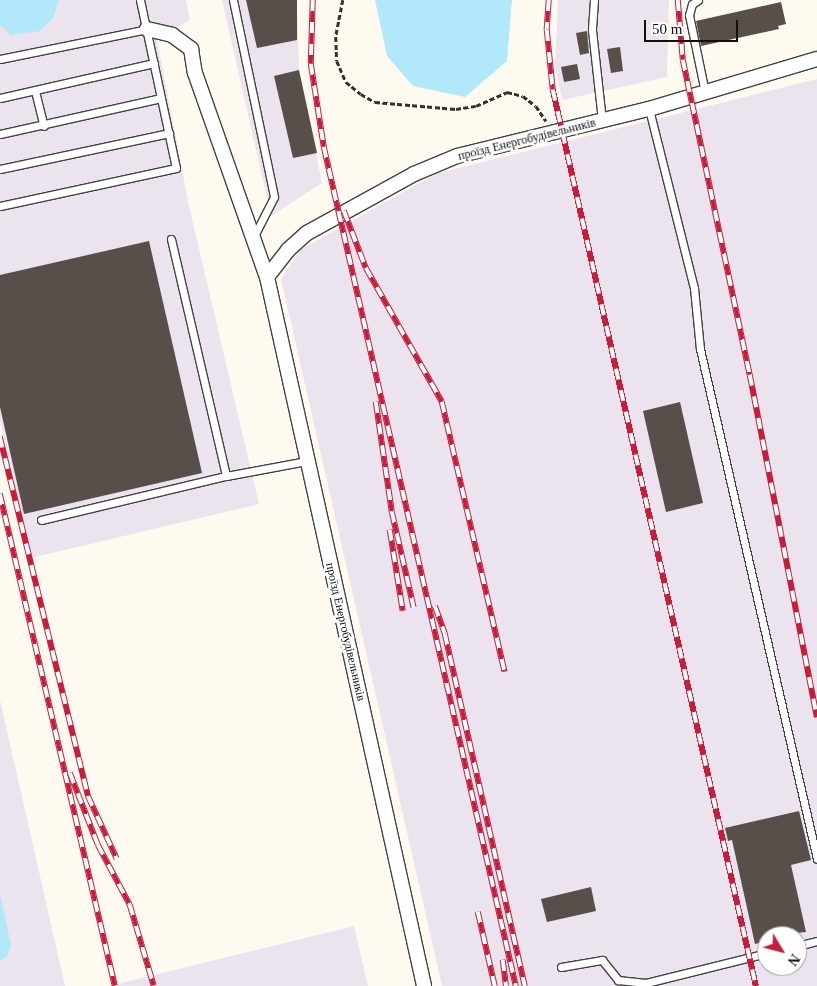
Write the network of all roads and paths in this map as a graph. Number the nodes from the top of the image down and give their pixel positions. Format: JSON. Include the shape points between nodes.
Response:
{"nodes":[{"id":1,"x":140,"y":0,"type":"edge"},
{"id":2,"x":234,"y":0,"type":"edge"},
{"id":3,"x":344,"y":0,"type":"edge"},
{"id":4,"x":594,"y":0,"type":"edge"},
{"id":5,"x":698,"y":0,"type":"edge"},
{"id":6,"x":147,"y":29,"type":"junction"},
{"id":7,"x":0,"y":58,"type":"edge"},
{"id":8,"x":817,"y":59,"type":"edge"},
{"id":9,"x":154,"y":63,"type":"junction"},
{"id":10,"x":36,"y":91,"type":"junction"},
{"id":11,"x":704,"y":92,"type":"junction"},
{"id":12,"x":0,"y":98,"type":"edge"},
{"id":13,"x":161,"y":98,"type":"junction"},
{"id":14,"x":649,"y":108,"type":"junction"},
{"id":15,"x":602,"y":121,"type":"junction"},
{"id":16,"x":44,"y":126,"type":"junction"},
{"id":17,"x":169,"y":133,"type":"junction"},
{"id":18,"x":553,"y":133,"type":"junction"},
{"id":19,"x":0,"y":134,"type":"edge"},
{"id":20,"x":0,"y":169,"type":"edge"},
{"id":21,"x":0,"y":206,"type":"edge"},
{"id":22,"x":254,"y":237,"type":"junction"},
{"id":23,"x":171,"y":239,"type":"dead end"},
{"id":24,"x":267,"y":277,"type":"junction"},
{"id":25,"x":307,"y":461,"type":"junction"},
{"id":26,"x":226,"y":476,"type":"junction"},
{"id":27,"x":41,"y":520,"type":"dead end"},
{"id":28,"x":817,"y":859,"type":"edge"},
{"id":29,"x":757,"y":955,"type":"edge"},
{"id":30,"x":562,"y":966,"type":"dead end"},
{"id":31,"x":424,"y":986,"type":"edge"}],
"edges":[{"from":1,"to":6,"type":"lane"},
{"from":2,"to":22,"type":"lane","via":[[274,197]]},
{"from":3,"to":18,"type":"path","via":[[336,37],[337,61],[346,82],[361,94],[375,102],[456,109],[476,106],[507,92],[523,96],[536,106]]},
{"from":4,"to":15,"type":"lane","via":[[592,30]]},
{"from":5,"to":11,"type":"lane","via":[[692,4],[689,15]]},
{"from":6,"to":7,"type":"lane"},
{"from":6,"to":9,"type":"lane"},
{"from":6,"to":22,"type":"street","name":"проїзд Енергобудівельників","via":[[172,35],[191,49],[195,73]]},
{"from":8,"to":11,"type":"street","name":"проїзд Енергобудівельників"},
{"from":9,"to":10,"type":"lane"},
{"from":9,"to":13,"type":"lane"},
{"from":10,"to":12,"type":"lane"},
{"from":10,"to":16,"type":"lane"},
{"from":11,"to":14,"type":"street","name":"проїзд Енергобудівельників"},
{"from":13,"to":16,"type":"lane"},
{"from":13,"to":17,"type":"lane"},
{"from":14,"to":15,"type":"street","name":"проїзд Енергобудівельників"},
{"from":14,"to":28,"type":"lane","via":[[694,288],[700,350]]},
{"from":15,"to":18,"type":"street","name":"проїзд Енергобудівельників"},
{"from":16,"to":19,"type":"lane"},
{"from":17,"to":20,"type":"lane"},
{"from":17,"to":21,"type":"lane","via":[[176,168]]},
{"from":18,"to":24,"type":"street","name":"проїзд Енергобудівельників","via":[[457,156],[414,174],[307,233],[288,250]]},
{"from":22,"to":24,"type":"street","name":"проїзд Енергобудівельників"},
{"from":23,"to":26,"type":"lane"},
{"from":24,"to":25,"type":"street","name":"проїзд Енергобудівельників"},
{"from":25,"to":26,"type":"lane"},
{"from":25,"to":31,"type":"street","name":"проїзд Енергобудівельників"},
{"from":26,"to":27,"type":"lane"},
{"from":29,"to":30,"type":"lane","via":[[646,983],[618,980],[602,960]]}]}
